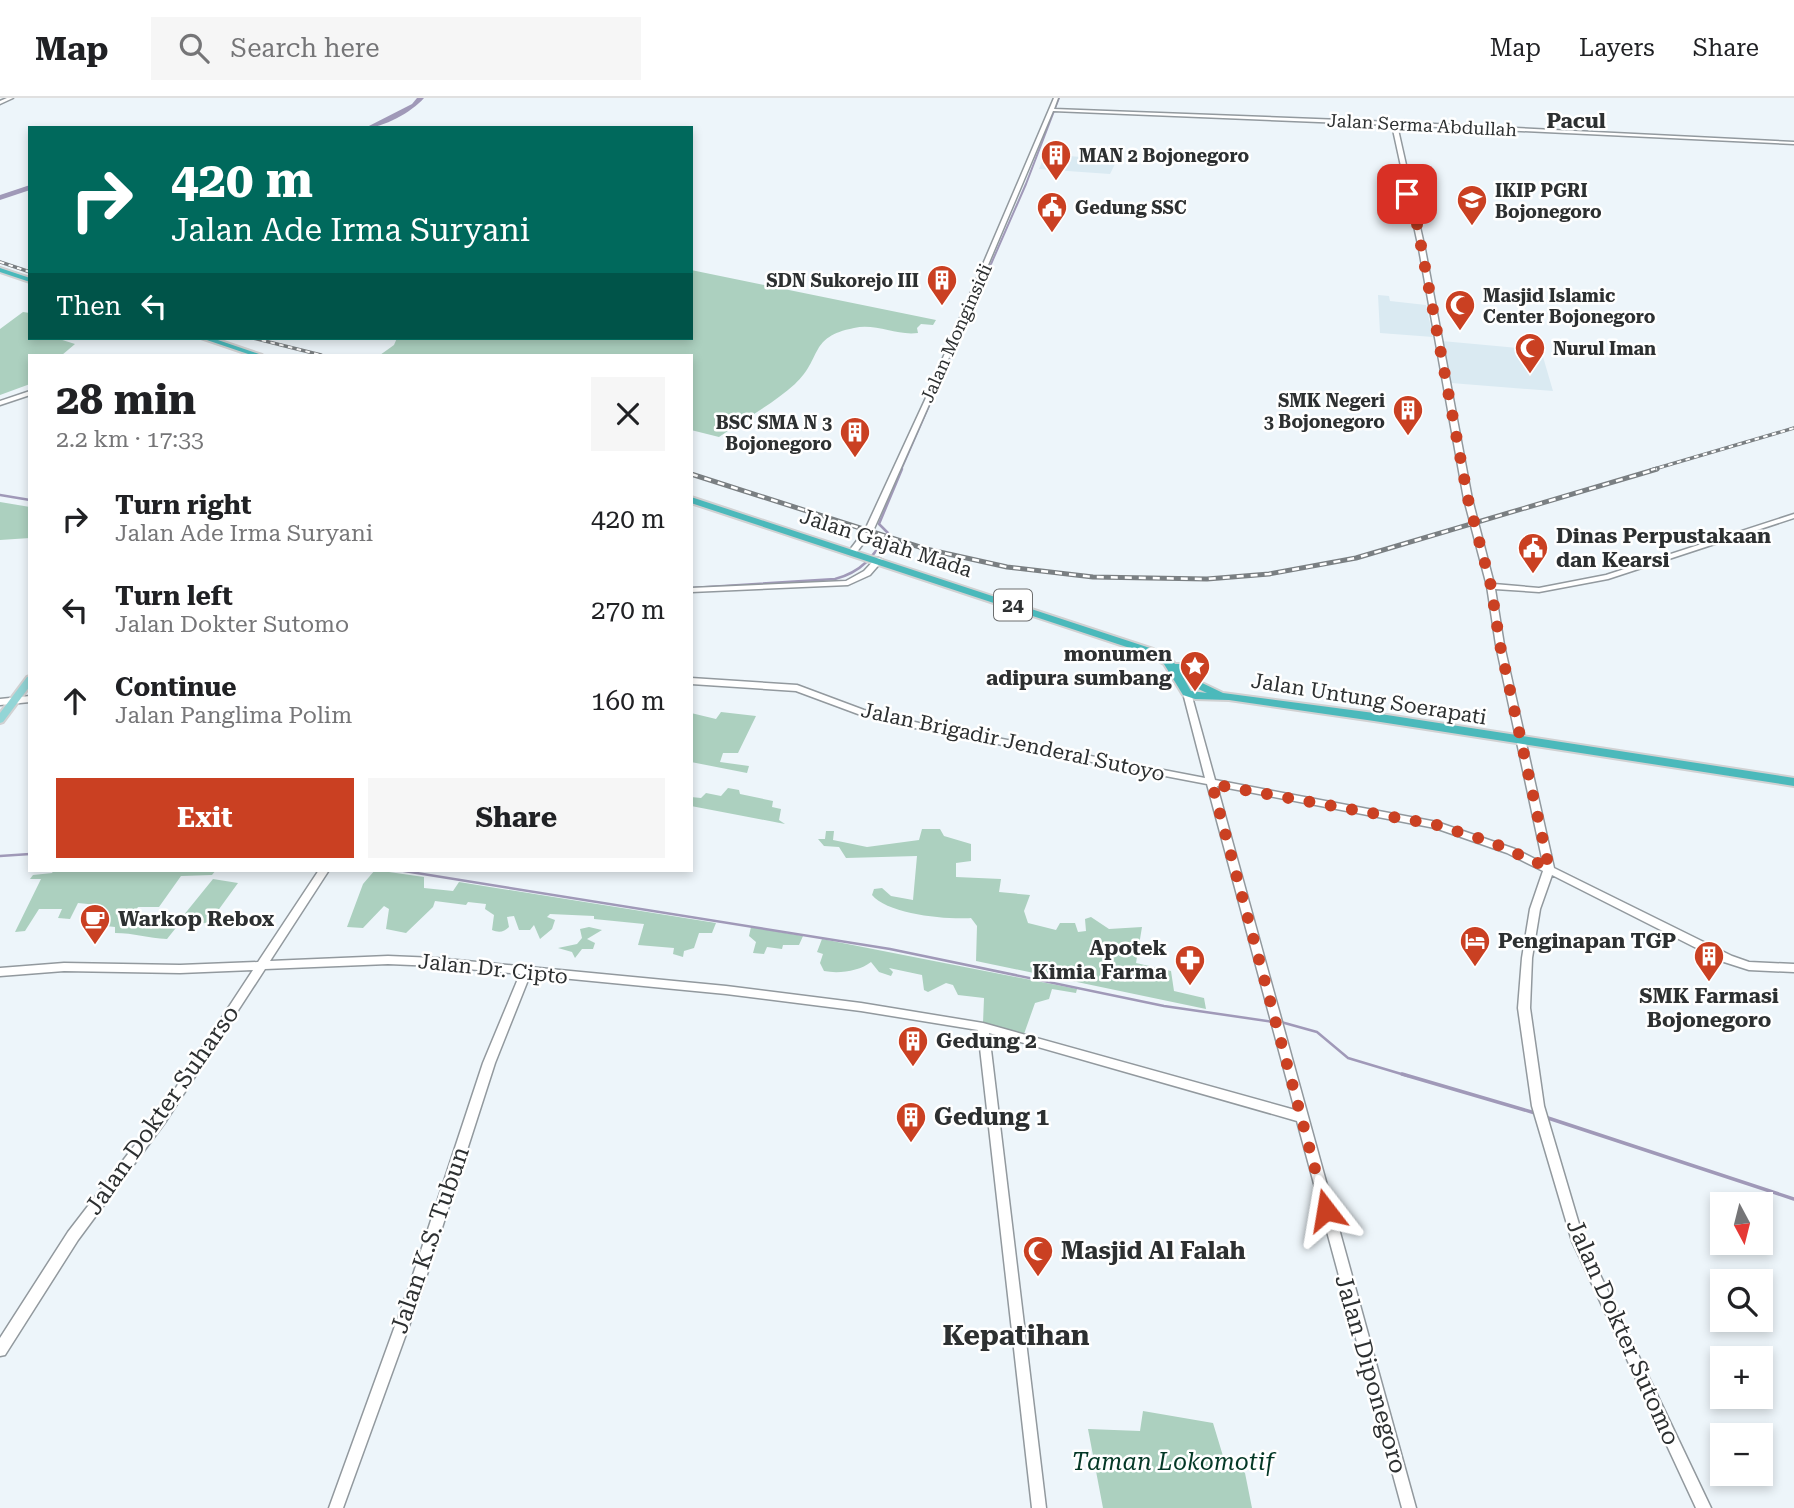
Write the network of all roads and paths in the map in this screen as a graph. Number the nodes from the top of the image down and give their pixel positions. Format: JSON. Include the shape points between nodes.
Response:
{"nodes":[{"id":1,"x":10,"y":98,"type":"edge"},
{"id":2,"x":1055,"y":98,"type":"edge"},
{"id":3,"x":0,"y":103,"type":"edge"},
{"id":4,"x":1053,"y":111,"type":"junction"},
{"id":5,"x":1394,"y":124,"type":"junction"},
{"id":6,"x":1794,"y":144,"type":"edge"},
{"id":7,"x":0,"y":271,"type":"edge"},
{"id":8,"x":28,"y":279,"type":"edge"},
{"id":9,"x":211,"y":340,"type":"edge"},
{"id":10,"x":255,"y":354,"type":"edge"},
{"id":11,"x":28,"y":394,"type":"edge"},
{"id":12,"x":0,"y":403,"type":"edge"},
{"id":13,"x":693,"y":501,"type":"edge"},
{"id":14,"x":1794,"y":516,"type":"edge"},
{"id":15,"x":853,"y":551,"type":"junction"},
{"id":16,"x":875,"y":559,"type":"junction"},
{"id":17,"x":1491,"y":586,"type":"junction"},
{"id":18,"x":693,"y":590,"type":"edge"},
{"id":19,"x":693,"y":681,"type":"edge"},
{"id":20,"x":28,"y":682,"type":"edge"},
{"id":21,"x":1195,"y":691,"type":"junction"},
{"id":22,"x":28,"y":699,"type":"edge"},
{"id":23,"x":15,"y":701,"type":"junction"},
{"id":24,"x":0,"y":702,"type":"edge"},
{"id":25,"x":0,"y":720,"type":"edge"},
{"id":26,"x":1521,"y":741,"type":"junction"},
{"id":27,"x":1794,"y":782,"type":"edge"},
{"id":28,"x":1212,"y":784,"type":"junction"},
{"id":29,"x":1549,"y":868,"type":"junction"},
{"id":30,"x":323,"y":872,"type":"edge"},
{"id":31,"x":260,"y":964,"type":"junction"},
{"id":32,"x":1794,"y":968,"type":"edge"},
{"id":33,"x":0,"y":972,"type":"edge"},
{"id":34,"x":526,"y":972,"type":"junction"},
{"id":35,"x":984,"y":1027,"type":"junction"},
{"id":36,"x":1302,"y":1117,"type":"junction"},
{"id":37,"x":0,"y":1350,"type":"edge"},
{"id":38,"x":336,"y":1508,"type":"edge"},
{"id":39,"x":1039,"y":1508,"type":"edge"},
{"id":40,"x":1409,"y":1508,"type":"edge"},
{"id":41,"x":1704,"y":1508,"type":"edge"}],
"edges":[{"from":1,"to":3,"type":"main road"},
{"from":2,"to":4,"type":"main road","name":"Jalan Monginsidi"},
{"from":4,"to":5,"type":"main road","name":"Jalan Serma Abdullah"},
{"from":4,"to":15,"type":"main road","name":"Jalan Monginsidi","via":[[869,531]]},
{"from":5,"to":6,"type":"main road","name":"Jalan Serma Abdullah"},
{"from":5,"to":17,"type":"main road","via":[[1452,422]]},
{"from":7,"to":8,"type":"highway"},
{"from":9,"to":10,"type":"highway"},
{"from":11,"to":12,"type":"main road"},
{"from":13,"to":15,"type":"highway","name":"Jalan Gajah Mada","number":"24"},
{"from":14,"to":17,"type":"main road","via":[[1608,577],[1539,590]]},
{"from":15,"to":16,"type":"highway","name":"Jalan Gajah Mada","number":"24"},
{"from":16,"to":18,"type":"main road","via":[[867,573],[848,583]]},
{"from":16,"to":21,"type":"highway","name":"Jalan Gajah Mada","number":"24","via":[[1149,651],[1168,662]]},
{"from":17,"to":26,"type":"main road"},
{"from":19,"to":28,"type":"main road","name":"Jalan Brigadir Jenderal Sutoyo","via":[[797,688],[885,718]]},
{"from":20,"to":23,"type":"main road"},
{"from":21,"to":26,"type":"highway","name":"Jalan Untung Soerapati"},
{"from":21,"to":28,"type":"main road","name":"Jalan Diponegoro","via":[[1191,713]]},
{"from":22,"to":23,"type":"main road"},
{"from":23,"to":24,"type":"main road"},
{"from":23,"to":25,"type":"main road"},
{"from":26,"to":27,"type":"highway","name":"Jalan Untung Soerapati"},
{"from":26,"to":29,"type":"main road"},
{"from":28,"to":29,"type":"main road","name":"Jalan Brigadir Jenderal Sutoyo","via":[[1449,827]]},
{"from":28,"to":36,"type":"main road","name":"Jalan Diponegoro"},
{"from":29,"to":32,"type":"main road","name":"Jalan Brigadir Jenderal Sutoyo","via":[[1728,959],[1749,966]]},
{"from":29,"to":41,"type":"main road","name":"Jalan Dokter Sutomo","via":[[1535,909],[1524,1007],[1539,1113],[1578,1241]]},
{"from":30,"to":31,"type":"main road","name":"Jalan Dokter Suharso"},
{"from":31,"to":33,"type":"main road","name":"Jalan Dr. Cipto"},
{"from":31,"to":34,"type":"main road","name":"Jalan Dr. Cipto","via":[[412,961]]},
{"from":31,"to":37,"type":"main road","name":"Jalan Dokter Suharso","via":[[162,1118],[73,1236]]},
{"from":34,"to":35,"type":"main road","name":"Jalan Dr. Cipto","via":[[726,990]]},
{"from":34,"to":38,"type":"main road","name":"Jalan K.S. Tubun","via":[[489,1063],[415,1290]]},
{"from":35,"to":36,"type":"main road","name":"Jalan Dr. Cipto"},
{"from":35,"to":39,"type":"main road"},
{"from":36,"to":40,"type":"main road","name":"Jalan Diponegoro"}]}
